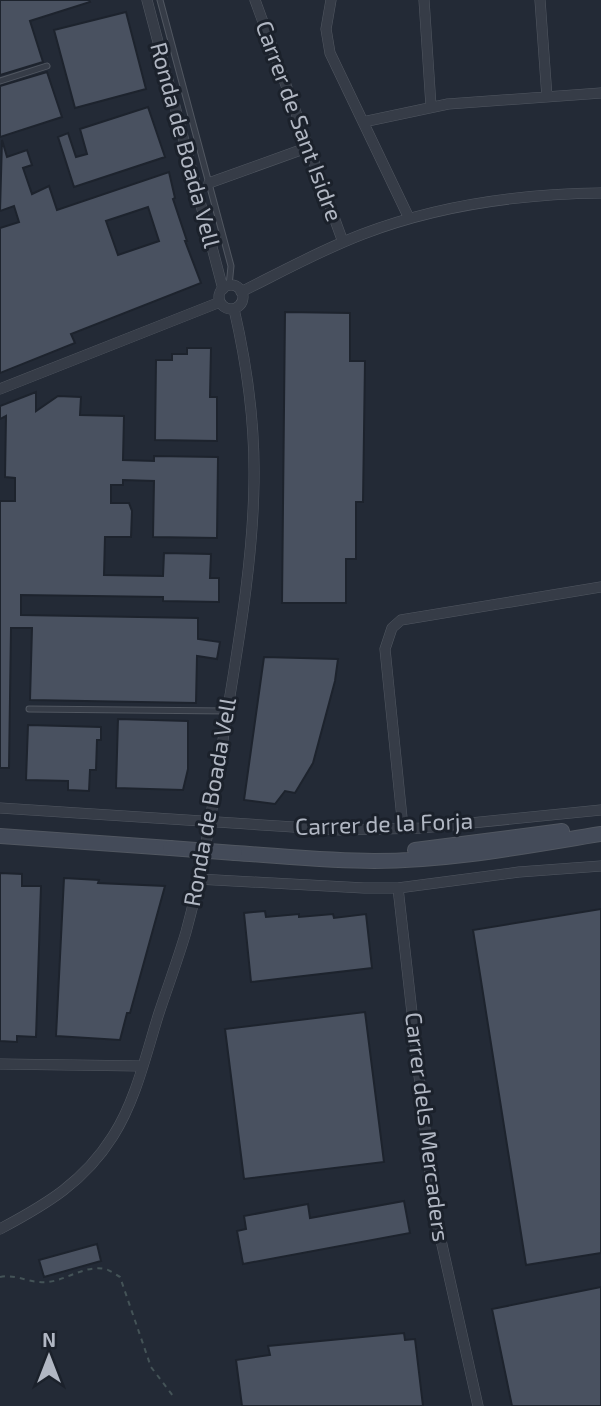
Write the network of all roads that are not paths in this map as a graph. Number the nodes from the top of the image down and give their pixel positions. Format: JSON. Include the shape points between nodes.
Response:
{"nodes":[{"id":1,"x":147,"y":0,"type":"edge"},
{"id":2,"x":160,"y":0,"type":"edge"},
{"id":3,"x":255,"y":0,"type":"edge"},
{"id":4,"x":331,"y":0,"type":"edge"},
{"id":5,"x":424,"y":0,"type":"edge"},
{"id":6,"x":540,"y":0,"type":"edge"},
{"id":7,"x":47,"y":66,"type":"dead end"},
{"id":8,"x":0,"y":81,"type":"edge"},
{"id":9,"x":601,"y":93,"type":"edge"},
{"id":10,"x":547,"y":97,"type":"junction"},
{"id":11,"x":431,"y":106,"type":"junction"},
{"id":12,"x":363,"y":122,"type":"junction"},
{"id":13,"x":309,"y":147,"type":"junction"},
{"id":14,"x":209,"y":183,"type":"junction"},
{"id":15,"x":601,"y":193,"type":"edge"},
{"id":16,"x":409,"y":218,"type":"junction"},
{"id":17,"x":343,"y":242,"type":"junction"},
{"id":18,"x":226,"y":287,"type":"junction"},
{"id":19,"x":241,"y":292,"type":"junction"},
{"id":20,"x":220,"y":302,"type":"junction"},
{"id":21,"x":234,"y":309,"type":"junction"},
{"id":22,"x":0,"y":389,"type":"edge"},
{"id":23,"x":601,"y":587,"type":"edge"},
{"id":24,"x":29,"y":709,"type":"dead end"},
{"id":25,"x":228,"y":711,"type":"junction"},
{"id":26,"x":0,"y":808,"type":"edge"},
{"id":27,"x":601,"y":810,"type":"edge"},
{"id":28,"x":210,"y":823,"type":"junction"},
{"id":29,"x":601,"y":826,"type":"edge"},
{"id":30,"x":403,"y":828,"type":"junction"},
{"id":31,"x":601,"y":834,"type":"edge"},
{"id":32,"x":0,"y":836,"type":"edge"},
{"id":33,"x":334,"y":859,"type":"junction"},
{"id":34,"x":601,"y":866,"type":"edge"},
{"id":35,"x":198,"y":879,"type":"junction"},
{"id":36,"x":398,"y":888,"type":"junction"},
{"id":37,"x":0,"y":1063,"type":"edge"},
{"id":38,"x":142,"y":1066,"type":"junction"},
{"id":39,"x":0,"y":1229,"type":"edge"},
{"id":40,"x":478,"y":1406,"type":"edge"}],
"edges":[{"from":1,"to":18,"type":"street","name":"Ronda de Boada Vell"},
{"from":2,"to":14,"type":"lane"},
{"from":3,"to":13,"type":"street","name":"Carrer de Sant Isidre"},
{"from":4,"to":12,"type":"street","via":[[326,29],[330,52]]},
{"from":5,"to":11,"type":"street"},
{"from":6,"to":10,"type":"street"},
{"from":7,"to":8,"type":"lane"},
{"from":9,"to":10,"type":"street"},
{"from":10,"to":11,"type":"street"},
{"from":11,"to":12,"type":"street"},
{"from":12,"to":16,"type":"street"},
{"from":13,"to":14,"type":"street"},
{"from":13,"to":17,"type":"street","name":"Carrer de Sant Isidre"},
{"from":14,"to":18,"type":"lane","via":[[231,266]]},
{"from":15,"to":16,"type":"street","via":[[501,200]]},
{"from":16,"to":17,"type":"street"},
{"from":17,"to":19,"type":"street"},
{"from":18,"to":19,"type":"street"},
{"from":18,"to":20,"type":"street"},
{"from":19,"to":21,"type":"street","via":[[242,302]]},
{"from":20,"to":21,"type":"street"},
{"from":20,"to":22,"type":"street"},
{"from":21,"to":25,"type":"street","name":"Ronda de Boada Vell","via":[[249,393],[254,481]]},
{"from":23,"to":30,"type":"street","via":[[401,620],[392,628],[385,649]]},
{"from":24,"to":25,"type":"lane"},
{"from":25,"to":28,"type":"street","name":"Ronda de Boada Vell"},
{"from":26,"to":28,"type":"street","name":"Carrer de la Forja"},
{"from":27,"to":30,"type":"street","name":"Carrer de la Forja"},
{"from":28,"to":30,"type":"street","name":"Carrer de la Forja","via":[[341,831]]},
{"from":28,"to":35,"type":"street","name":"Ronda de Boada Vell"},
{"from":29,"to":33,"type":"main road"},
{"from":31,"to":33,"type":"main road","via":[[457,855]]},
{"from":32,"to":33,"type":"main road","bridge":true},
{"from":34,"to":36,"type":"street"},
{"from":35,"to":36,"type":"street"},
{"from":35,"to":38,"type":"street","name":"Ronda de Boada Vell","via":[[186,932]]},
{"from":36,"to":40,"type":"street","name":"Carrer dels Mercaders","via":[[434,1209]]},
{"from":37,"to":38,"type":"street"},
{"from":38,"to":39,"type":"street","name":"Ronda de Boada Vell","via":[[125,1115],[88,1170],[60,1194]]}]}
